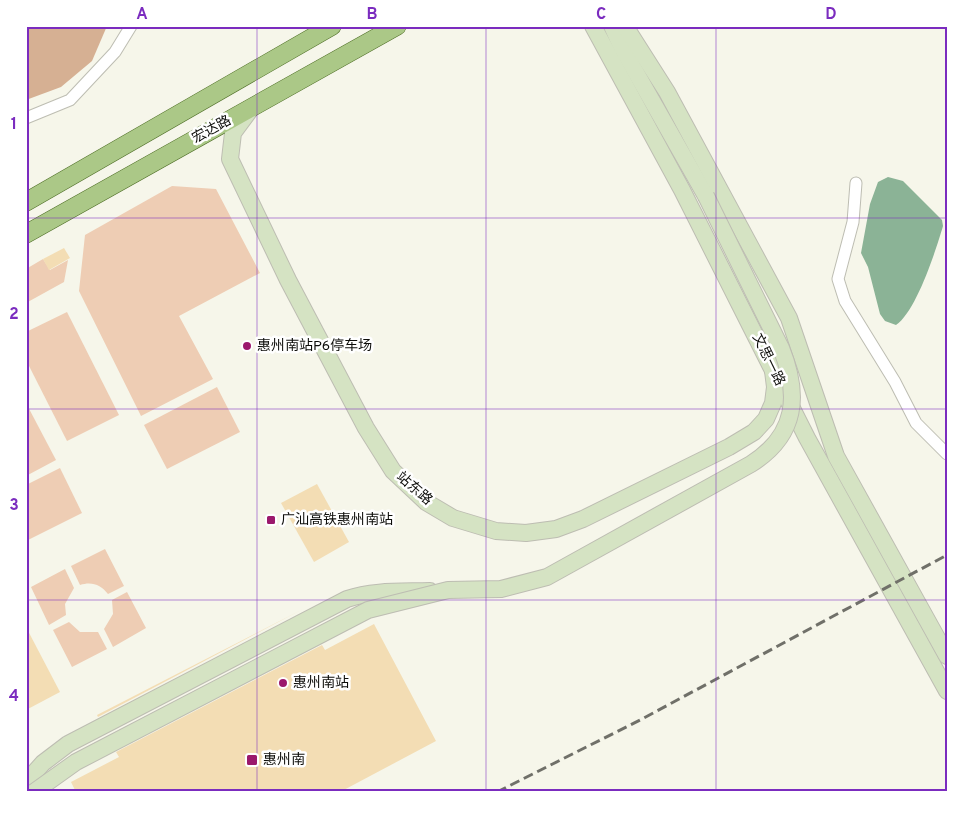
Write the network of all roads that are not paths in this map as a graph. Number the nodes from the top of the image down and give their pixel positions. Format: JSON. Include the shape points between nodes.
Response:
{"nodes":[{"id":1,"x":131,"y":26,"type":"edge"},
{"id":2,"x":332,"y":26,"type":"edge"},
{"id":3,"x":397,"y":26,"type":"edge"},
{"id":4,"x":593,"y":26,"type":"edge"},
{"id":5,"x":612,"y":26,"type":"edge"},
{"id":6,"x":625,"y":26,"type":"edge"},
{"id":7,"x":255,"y":106,"type":"junction"},
{"id":8,"x":26,"y":118,"type":"edge"},
{"id":9,"x":856,"y":183,"type":"dead end"},
{"id":10,"x":26,"y":202,"type":"edge"},
{"id":11,"x":26,"y":234,"type":"edge"},
{"id":12,"x":773,"y":371,"type":"junction"},
{"id":13,"x":947,"y":454,"type":"edge"},
{"id":14,"x":448,"y":590,"type":"junction"},
{"id":15,"x":947,"y":656,"type":"edge"},
{"id":16,"x":947,"y":690,"type":"edge"},
{"id":17,"x":26,"y":782,"type":"edge"},
{"id":18,"x":34,"y":792,"type":"edge"}],
"edges":[{"from":1,"to":8,"type":"street","via":[[114,52],[70,100]]},
{"from":2,"to":10,"type":"main road"},
{"from":3,"to":7,"type":"main road","name":"宏达路"},
{"from":4,"to":12,"type":"street","name":"文思一路","via":[[687,198]]},
{"from":5,"to":14,"type":"street","bridge":true,"via":[[706,196],[781,348],[790,371],[793,405],[782,435],[768,452],[751,464],[547,577],[501,589]]},
{"from":6,"to":15,"type":"street","via":[[667,92],[789,318],[836,456]]},
{"from":7,"to":11,"type":"main road","name":"宏达路"},
{"from":7,"to":12,"type":"street","name":"站东路","via":[[233,133],[230,150],[234,170],[366,428],[403,482],[446,514],[481,528],[511,532],[556,529],[583,519],[754,432],[766,419],[773,403]]},
{"from":9,"to":13,"type":"street","via":[[853,222],[838,279],[845,301],[916,423]]},
{"from":12,"to":16,"type":"street","name":"文思一路"},
{"from":14,"to":17,"type":"street","bridge":true,"via":[[382,592],[347,599],[68,744],[43,763]]},
{"from":14,"to":18,"type":"street","bridge":true,"via":[[368,610],[76,762]]}]}
